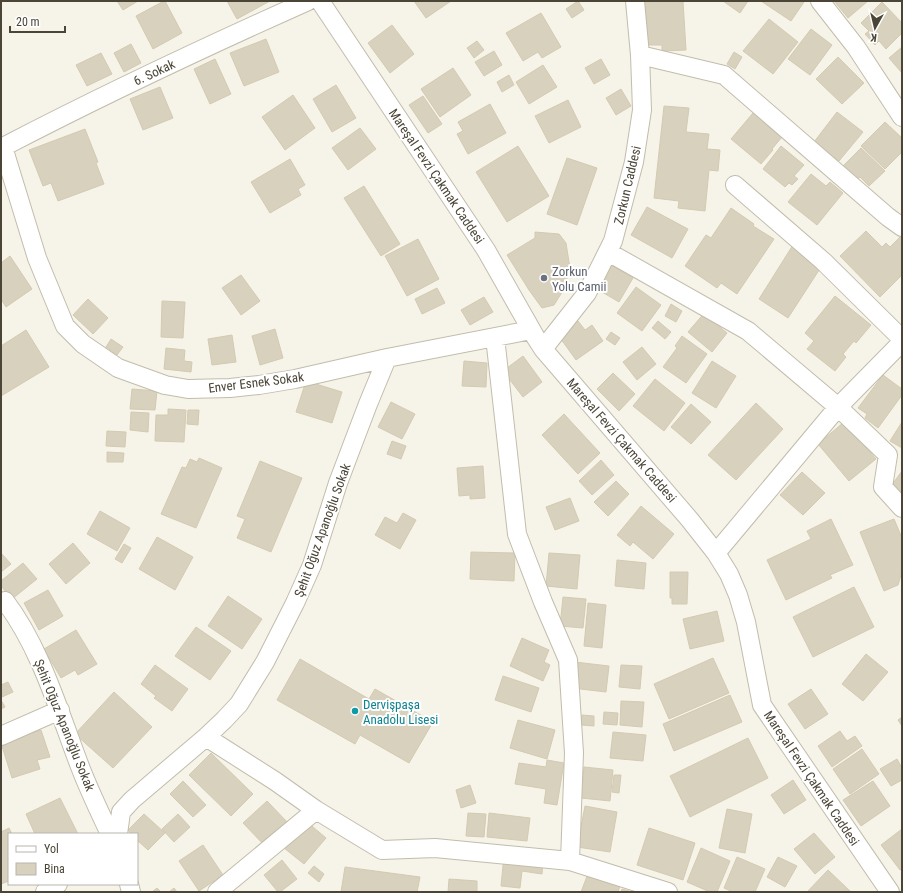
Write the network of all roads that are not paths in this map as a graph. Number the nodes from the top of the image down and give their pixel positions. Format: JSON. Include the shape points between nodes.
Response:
{"nodes":[{"id":1,"x":308,"y":1,"type":"edge"},
{"id":2,"x":320,"y":1,"type":"edge"},
{"id":3,"x":635,"y":1,"type":"edge"},
{"id":4,"x":820,"y":1,"type":"edge"},
{"id":5,"x":640,"y":55,"type":"junction"},
{"id":6,"x":902,"y":117,"type":"edge"},
{"id":7,"x":2,"y":147,"type":"edge"},
{"id":8,"x":735,"y":185,"type":"dead end"},
{"id":9,"x":902,"y":228,"type":"edge"},
{"id":10,"x":608,"y":252,"type":"junction"},
{"id":11,"x":531,"y":330,"type":"junction"},
{"id":12,"x":495,"y":337,"type":"junction"},
{"id":13,"x":899,"y":348,"type":"edge"},
{"id":14,"x":543,"y":349,"type":"junction"},
{"id":15,"x":387,"y":358,"type":"junction"},
{"id":16,"x":838,"y":407,"type":"junction"},
{"id":17,"x":902,"y":508,"type":"edge"},
{"id":18,"x":716,"y":553,"type":"junction"},
{"id":19,"x":2,"y":601,"type":"edge"},
{"id":20,"x":60,"y":710,"type":"junction"},
{"id":21,"x":1,"y":736,"type":"edge"},
{"id":22,"x":206,"y":737,"type":"junction"},
{"id":23,"x":316,"y":810,"type":"junction"},
{"id":24,"x":110,"y":833,"type":"edge"},
{"id":25,"x":118,"y":833,"type":"edge"},
{"id":26,"x":570,"y":861,"type":"junction"},
{"id":27,"x":56,"y":885,"type":"edge"},
{"id":28,"x":45,"y":892,"type":"edge"},
{"id":29,"x":217,"y":892,"type":"edge"},
{"id":30,"x":668,"y":892,"type":"edge"},
{"id":31,"x":890,"y":892,"type":"edge"}],
"edges":[{"from":1,"to":7,"type":"street","name":"6. Sokak","via":[[69,112]]},
{"from":2,"to":11,"type":"street","name":"Mareşal Fevzi Çakmak Caddesi","via":[[486,250]]},
{"from":3,"to":5,"type":"street","name":"Zorkun Caddesi"},
{"from":4,"to":6,"type":"street","via":[[856,47]]},
{"from":5,"to":9,"type":"street","via":[[724,75]]},
{"from":5,"to":10,"type":"street","name":"Zorkun Caddesi","via":[[642,110],[634,162]]},
{"from":7,"to":15,"type":"street","name":"Enver Esnek Sokak","via":[[37,258],[65,326],[83,344],[118,368],[165,385],[188,389],[224,389],[295,379]]},
{"from":8,"to":13,"type":"street","via":[[823,261]]},
{"from":10,"to":14,"type":"street","name":"Zorkun Caddesi","via":[[587,293]]},
{"from":10,"to":16,"type":"street","via":[[748,331]]},
{"from":11,"to":12,"type":"street","name":"Enver Esnek Sokak"},
{"from":11,"to":14,"type":"street","name":"Mareşal Fevzi Çakmak Caddesi"},
{"from":12,"to":15,"type":"street","name":"Enver Esnek Sokak"},
{"from":12,"to":26,"type":"street","via":[[517,534],[568,660],[574,753]]},
{"from":13,"to":16,"type":"street"},
{"from":14,"to":18,"type":"street","name":"Mareşal Fevzi Çakmak Caddesi"},
{"from":15,"to":22,"type":"street","name":"Şehit Oğuz Apanoğlu Sokak","via":[[338,483],[312,565],[295,603],[265,662],[239,704]]},
{"from":16,"to":17,"type":"street","via":[[888,456],[883,487]]},
{"from":16,"to":18,"type":"street"},
{"from":18,"to":31,"type":"street","name":"Mareşal Fevzi Çakmak Caddesi","via":[[738,595],[746,622],[762,705]]},
{"from":19,"to":20,"type":"street","name":"Şehit Oğuz Apanoğlu Sokak","via":[[15,615],[34,650]]},
{"from":20,"to":21,"type":"street"},
{"from":20,"to":24,"type":"street","name":"Şehit Oğuz Apanoğlu Sokak","via":[[79,765]]},
{"from":22,"to":23,"type":"street"},
{"from":22,"to":25,"type":"street","name":"Şehit Oğuz Apanoğlu Sokak","via":[[121,812]]},
{"from":23,"to":26,"type":"street","via":[[382,850],[435,848]]},
{"from":23,"to":29,"type":"street"},
{"from":26,"to":30,"type":"street"},
{"from":27,"to":28,"type":"street"}]}
